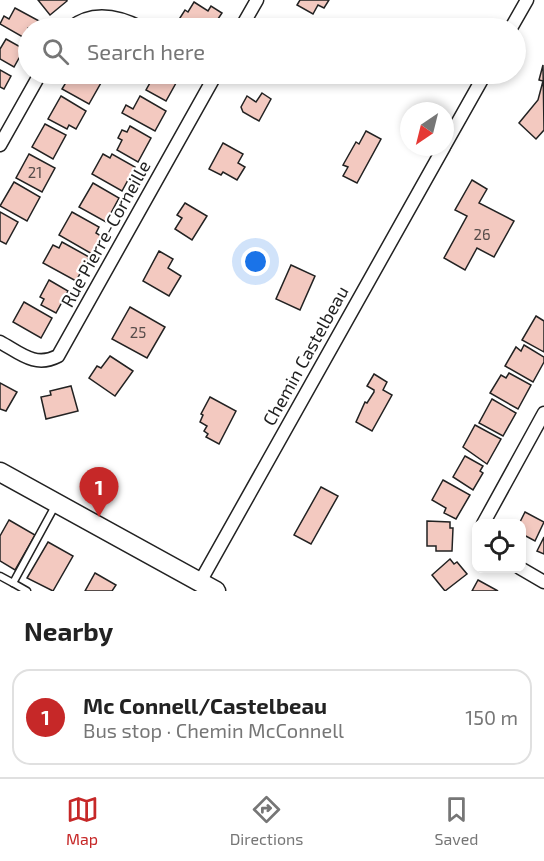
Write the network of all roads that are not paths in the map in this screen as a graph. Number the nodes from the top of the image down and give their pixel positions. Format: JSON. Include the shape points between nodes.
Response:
{"nodes":[{"id":1,"x":257,"y":0,"type":"edge"},
{"id":2,"x":527,"y":0,"type":"edge"},
{"id":3,"x":90,"y":18,"type":"edge"},
{"id":4,"x":116,"y":18,"type":"edge"},
{"id":5,"x":247,"y":18,"type":"edge"},
{"id":6,"x":517,"y":18,"type":"edge"},
{"id":7,"x":34,"y":84,"type":"edge"},
{"id":8,"x":210,"y":84,"type":"edge"},
{"id":9,"x":479,"y":84,"type":"edge"},
{"id":10,"x":454,"y":130,"type":"edge"},
{"id":11,"x":0,"y":145,"type":"edge"},
{"id":12,"x":440,"y":156,"type":"edge"},
{"id":13,"x":0,"y":342,"type":"edge"},
{"id":14,"x":544,"y":413,"type":"edge"},
{"id":15,"x":0,"y":472,"type":"edge"},
{"id":16,"x":57,"y":503,"type":"junction"},
{"id":17,"x":486,"y":519,"type":"edge"},
{"id":18,"x":526,"y":572,"type":"edge"},
{"id":19,"x":0,"y":576,"type":"edge"},
{"id":20,"x":544,"y":582,"type":"edge"},
{"id":21,"x":13,"y":583,"type":"junction"},
{"id":22,"x":208,"y":587,"type":"edge"},
{"id":23,"x":27,"y":591,"type":"edge"}],
"edges":[{"from":1,"to":5,"type":"street"},
{"from":2,"to":6,"type":"street"},
{"from":3,"to":4,"type":"street"},
{"from":7,"to":11,"type":"street"},
{"from":8,"to":13,"type":"street","name":"Rue Pierre-Corneille","via":[[58,356],[38,361]]},
{"from":9,"to":10,"type":"street","name":"Chemin Castelbeau"},
{"from":12,"to":22,"type":"street","name":"Chemin Castelbeau"},
{"from":14,"to":17,"type":"street"},
{"from":15,"to":16,"type":"street"},
{"from":16,"to":21,"type":"lane"},
{"from":16,"to":22,"type":"street"},
{"from":18,"to":20,"type":"street"},
{"from":19,"to":21,"type":"lane"},
{"from":21,"to":23,"type":"lane"}]}
